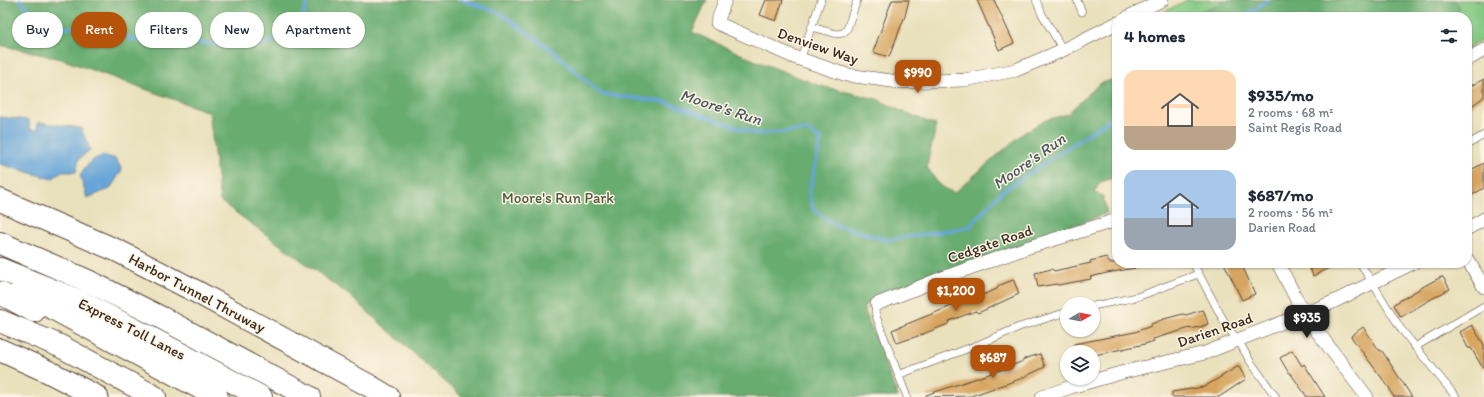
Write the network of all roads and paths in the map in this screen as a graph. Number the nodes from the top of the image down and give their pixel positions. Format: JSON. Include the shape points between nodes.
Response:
{"nodes":[{"id":1,"x":725,"y":0,"type":"edge"},
{"id":2,"x":821,"y":0,"type":"edge"},
{"id":3,"x":857,"y":0,"type":"edge"},
{"id":4,"x":1036,"y":0,"type":"edge"},
{"id":5,"x":1077,"y":0,"type":"edge"},
{"id":6,"x":1162,"y":0,"type":"edge"},
{"id":7,"x":1082,"y":12,"type":"dead end"},
{"id":8,"x":1138,"y":12,"type":"edge"},
{"id":9,"x":1112,"y":26,"type":"edge"},
{"id":10,"x":812,"y":27,"type":"junction"},
{"id":11,"x":1063,"y":50,"type":"junction"},
{"id":12,"x":1484,"y":50,"type":"edge"},
{"id":13,"x":1472,"y":57,"type":"edge"},
{"id":14,"x":800,"y":60,"type":"junction"},
{"id":15,"x":1484,"y":135,"type":"edge"},
{"id":16,"x":1472,"y":142,"type":"edge"},
{"id":17,"x":0,"y":200,"type":"edge"},
{"id":18,"x":1484,"y":219,"type":"edge"},
{"id":19,"x":1112,"y":221,"type":"edge"},
{"id":20,"x":1472,"y":226,"type":"edge"},
{"id":21,"x":0,"y":243,"type":"edge"},
{"id":22,"x":1472,"y":267,"type":"edge"},
{"id":23,"x":1195,"y":268,"type":"edge"},
{"id":24,"x":1281,"y":268,"type":"edge"},
{"id":25,"x":1364,"y":268,"type":"edge"},
{"id":26,"x":1403,"y":268,"type":"edge"},
{"id":27,"x":0,"y":269,"type":"edge"},
{"id":28,"x":1198,"y":274,"type":"junction"},
{"id":29,"x":0,"y":279,"type":"edge"},
{"id":30,"x":1374,"y":283,"type":"junction"},
{"id":31,"x":1484,"y":287,"type":"edge"},
{"id":32,"x":0,"y":293,"type":"edge"},
{"id":33,"x":877,"y":304,"type":"joint"},
{"id":34,"x":1100,"y":305,"type":"edge"},
{"id":35,"x":1484,"y":306,"type":"edge"},
{"id":36,"x":1060,"y":314,"type":"edge"},
{"id":37,"x":1304,"y":314,"type":"junction"},
{"id":38,"x":0,"y":321,"type":"edge"},
{"id":39,"x":1238,"y":340,"type":"junction"},
{"id":40,"x":1415,"y":347,"type":"junction"},
{"id":41,"x":0,"y":350,"type":"edge"},
{"id":42,"x":898,"y":375,"type":"junction"},
{"id":43,"x":97,"y":397,"type":"edge"},
{"id":44,"x":156,"y":397,"type":"edge"},
{"id":45,"x":192,"y":397,"type":"edge"},
{"id":46,"x":217,"y":397,"type":"edge"},
{"id":47,"x":261,"y":397,"type":"edge"},
{"id":48,"x":309,"y":397,"type":"edge"},
{"id":49,"x":388,"y":397,"type":"edge"},
{"id":50,"x":907,"y":397,"type":"edge"},
{"id":51,"x":1042,"y":397,"type":"edge"},
{"id":52,"x":1276,"y":397,"type":"edge"},
{"id":53,"x":1367,"y":397,"type":"edge"},
{"id":54,"x":1456,"y":397,"type":"edge"}],
"edges":[{"from":1,"to":14,"type":"street","name":"Denview Way","via":[[717,23]]},
{"from":2,"to":10,"type":"lane"},
{"from":3,"to":10,"type":"lane","via":[[843,33],[837,34]]},
{"from":4,"to":11,"type":"lane"},
{"from":5,"to":7,"type":"lane"},
{"from":6,"to":8,"type":"street"},
{"from":9,"to":11,"type":"street","name":"Denview Way"},
{"from":10,"to":14,"type":"lane"},
{"from":11,"to":14,"type":"street","name":"Denview Way","via":[[1016,70],[964,80],[899,82],[847,75]]},
{"from":12,"to":13,"type":"street"},
{"from":15,"to":16,"type":"lane"},
{"from":17,"to":49,"type":"highway","name":"Harbor Tunnel Thruway","via":[[118,251]]},
{"from":18,"to":20,"type":"street"},
{"from":19,"to":33,"type":"street","name":"Cedgate Road","via":[[1026,248]]},
{"from":21,"to":48,"type":"highway","via":[[88,281]]},
{"from":22,"to":31,"type":"street"},
{"from":23,"to":28,"type":"lane"},
{"from":24,"to":37,"type":"street"},
{"from":25,"to":30,"type":"lane"},
{"from":26,"to":30,"type":"street","name":"Darien Road"},
{"from":27,"to":47,"type":"highway","name":"Express Toll Lanes","via":[[79,301]]},
{"from":28,"to":34,"type":"lane","via":[[1137,297]]},
{"from":28,"to":39,"type":"lane","via":[[1227,326]]},
{"from":29,"to":46,"type":"highway","name":"Express Toll Lanes"},
{"from":30,"to":37,"type":"street","name":"Darien Road"},
{"from":30,"to":40,"type":"lane"},
{"from":32,"to":45,"type":"highway","name":"Express Toll Lanes"},
{"from":33,"to":42,"type":"lane","via":[[876,316]]},
{"from":35,"to":40,"type":"lane"},
{"from":36,"to":42,"type":"lane","via":[[1019,326],[980,344]]},
{"from":37,"to":39,"type":"street","name":"Darien Road"},
{"from":37,"to":53,"type":"street"},
{"from":38,"to":44,"type":"highway","via":[[73,353]]},
{"from":39,"to":51,"type":"street","name":"Darien Road","via":[[1205,353],[1124,372]]},
{"from":39,"to":52,"type":"lane"},
{"from":40,"to":54,"type":"lane"},
{"from":41,"to":43,"type":"highway"},
{"from":42,"to":50,"type":"lane"}]}
